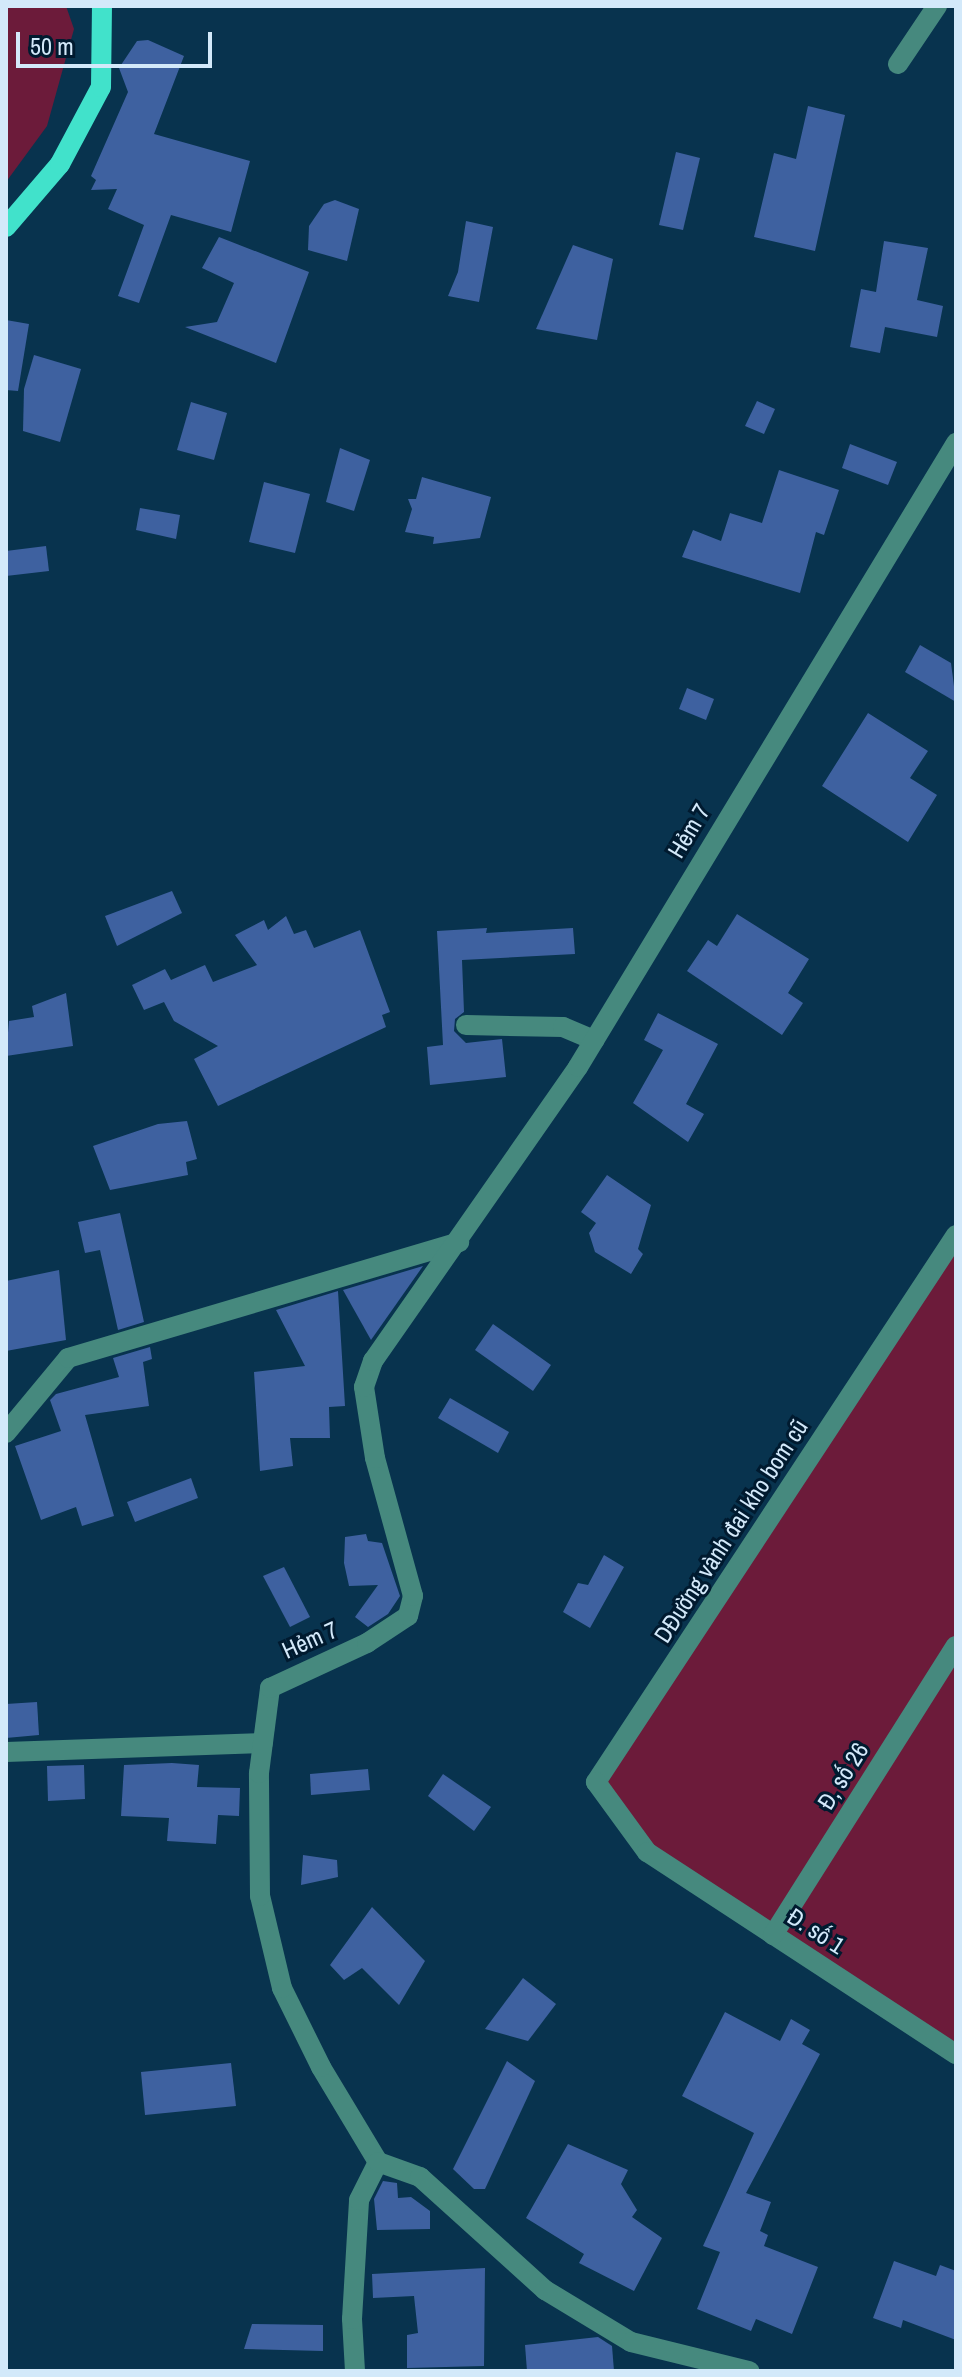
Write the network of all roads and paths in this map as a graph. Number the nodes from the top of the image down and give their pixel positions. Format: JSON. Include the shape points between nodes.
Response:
{"nodes":[{"id":1,"x":102,"y":6,"type":"edge"},
{"id":2,"x":937,"y":6,"type":"edge"},
{"id":3,"x":898,"y":64,"type":"dead end"},
{"id":4,"x":6,"y":227,"type":"edge"},
{"id":5,"x":956,"y":443,"type":"edge"},
{"id":6,"x":466,"y":1025,"type":"dead end"},
{"id":7,"x":594,"y":1040,"type":"junction"},
{"id":8,"x":956,"y":1234,"type":"edge"},
{"id":9,"x":459,"y":1242,"type":"junction"},
{"id":10,"x":6,"y":1433,"type":"edge"},
{"id":11,"x":956,"y":1646,"type":"edge"},
{"id":12,"x":263,"y":1743,"type":"junction"},
{"id":13,"x":6,"y":1752,"type":"edge"},
{"id":14,"x":647,"y":1852,"type":"joint"},
{"id":15,"x":773,"y":1935,"type":"junction"},
{"id":16,"x":956,"y":2054,"type":"edge"},
{"id":17,"x":378,"y":2162,"type":"junction"},
{"id":18,"x":355,"y":2371,"type":"edge"},
{"id":19,"x":749,"y":2371,"type":"edge"}],
"edges":[{"from":1,"to":4,"type":"main road","via":[[101,87],[60,164]]},
{"from":2,"to":3,"type":"street"},
{"from":5,"to":7,"type":"street","name":"Hẻm 7"},
{"from":6,"to":7,"type":"street","via":[[563,1027]]},
{"from":7,"to":9,"type":"street","name":"Hẻm 7"},
{"from":8,"to":14,"type":"street","name":"DĐường vành đai kho bom cũ","via":[[596,1782]]},
{"from":9,"to":10,"type":"street","via":[[68,1358]]},
{"from":9,"to":12,"type":"street","name":"Hẻm 7","via":[[373,1361],[364,1387],[375,1458],[413,1596],[408,1616],[367,1643],[270,1688]]},
{"from":11,"to":15,"type":"street","name":"Đ, số 26"},
{"from":12,"to":13,"type":"street"},
{"from":12,"to":17,"type":"street","name":"Hẻm 7","via":[[260,1896],[282,1988],[321,2067]]},
{"from":14,"to":15,"type":"street","name":"Đ. số 1"},
{"from":15,"to":16,"type":"street","name":"Đ. số 1"},
{"from":17,"to":18,"type":"street","via":[[359,2200],[352,2319]]},
{"from":17,"to":19,"type":"street","via":[[420,2177],[545,2290],[631,2342]]}]}
